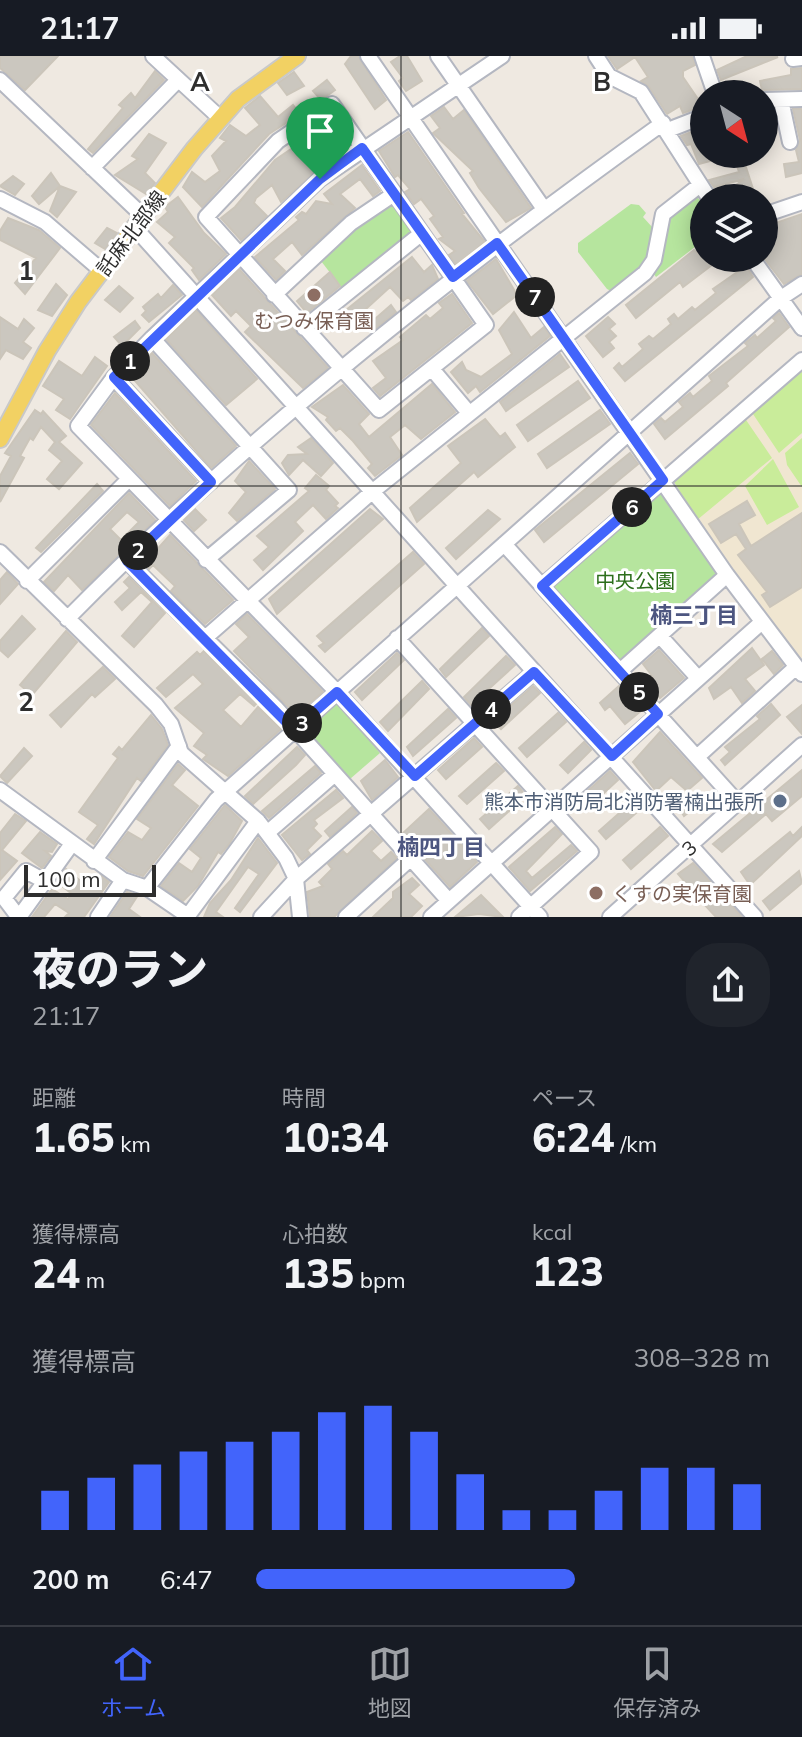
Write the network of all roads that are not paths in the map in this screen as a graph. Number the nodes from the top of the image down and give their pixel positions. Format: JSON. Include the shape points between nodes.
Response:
{"nodes":[{"id":1,"x":153,"y":56,"type":"edge"},
{"id":2,"x":297,"y":56,"type":"edge"},
{"id":3,"x":368,"y":56,"type":"edge"},
{"id":4,"x":438,"y":56,"type":"edge"},
{"id":5,"x":502,"y":56,"type":"edge"},
{"id":6,"x":596,"y":56,"type":"edge"},
{"id":7,"x":705,"y":57,"type":"edge"},
{"id":8,"x":0,"y":80,"type":"edge"},
{"id":9,"x":178,"y":80,"type":"junction"},
{"id":10,"x":711,"y":80,"type":"edge"},
{"id":11,"x":458,"y":85,"type":"junction"},
{"id":12,"x":802,"y":99,"type":"edge"},
{"id":13,"x":781,"y":100,"type":"joint"},
{"id":14,"x":409,"y":116,"type":"junction"},
{"id":15,"x":219,"y":117,"type":"junction"},
{"id":16,"x":690,"y":120,"type":"edge"},
{"id":17,"x":666,"y":127,"type":"junction"},
{"id":18,"x":790,"y":142,"type":"dead end"},
{"id":19,"x":362,"y":148,"type":"junction"},
{"id":20,"x":92,"y":168,"type":"junction"},
{"id":21,"x":699,"y":184,"type":"edge"},
{"id":22,"x":690,"y":193,"type":"edge"},
{"id":23,"x":394,"y":194,"type":"junction"},
{"id":24,"x":0,"y":199,"type":"edge"},
{"id":25,"x":802,"y":202,"type":"edge"},
{"id":26,"x":544,"y":209,"type":"junction"},
{"id":27,"x":778,"y":210,"type":"edge"},
{"id":28,"x":139,"y":222,"type":"junction"},
{"id":29,"x":422,"y":233,"type":"junction"},
{"id":30,"x":497,"y":243,"type":"junction"},
{"id":31,"x":239,"y":255,"type":"junction"},
{"id":32,"x":103,"y":272,"type":"junction"},
{"id":33,"x":762,"y":272,"type":"edge"},
{"id":34,"x":453,"y":277,"type":"junction"},
{"id":35,"x":802,"y":284,"type":"edge"},
{"id":36,"x":196,"y":295,"type":"junction"},
{"id":37,"x":274,"y":295,"type":"junction"},
{"id":38,"x":781,"y":298,"type":"junction"},
{"id":39,"x":304,"y":328,"type":"junction"},
{"id":40,"x":802,"y":328,"type":"edge"},
{"id":41,"x":562,"y":337,"type":"junction"},
{"id":42,"x":152,"y":338,"type":"junction"},
{"id":43,"x":802,"y":360,"type":"edge"},
{"id":44,"x":341,"y":369,"type":"junction"},
{"id":45,"x":432,"y":369,"type":"junction"},
{"id":46,"x":114,"y":377,"type":"junction"},
{"id":47,"x":294,"y":406,"type":"junction"},
{"id":48,"x":469,"y":413,"type":"junction"},
{"id":49,"x":629,"y":433,"type":"junction"},
{"id":50,"x":0,"y":439,"type":"edge"},
{"id":51,"x":251,"y":445,"type":"junction"},
{"id":52,"x":128,"y":480,"type":"junction"},
{"id":53,"x":663,"y":480,"type":"junction"},
{"id":54,"x":211,"y":482,"type":"junction"},
{"id":55,"x":373,"y":491,"type":"junction"},
{"id":56,"x":167,"y":521,"type":"junction"},
{"id":57,"x":504,"y":544,"type":"junction"},
{"id":58,"x":0,"y":552,"type":"edge"},
{"id":59,"x":206,"y":560,"type":"junction"},
{"id":60,"x":127,"y":561,"type":"junction"},
{"id":61,"x":727,"y":575,"type":"junction"},
{"id":62,"x":27,"y":581,"type":"junction"},
{"id":63,"x":456,"y":586,"type":"junction"},
{"id":64,"x":542,"y":586,"type":"junction"},
{"id":65,"x":248,"y":600,"type":"junction"},
{"id":66,"x":67,"y":619,"type":"junction"},
{"id":67,"x":762,"y":622,"type":"junction"},
{"id":68,"x":660,"y":636,"type":"junction"},
{"id":69,"x":205,"y":638,"type":"junction"},
{"id":70,"x":397,"y":638,"type":"junction"},
{"id":71,"x":620,"y":671,"type":"junction"},
{"id":72,"x":798,"y":671,"type":"edge"},
{"id":73,"x":534,"y":672,"type":"junction"},
{"id":74,"x":698,"y":678,"type":"junction"},
{"id":75,"x":337,"y":692,"type":"junction"},
{"id":76,"x":658,"y":714,"type":"junction"},
{"id":77,"x":474,"y":724,"type":"junction"},
{"id":78,"x":294,"y":730,"type":"junction"},
{"id":79,"x":802,"y":745,"type":"edge"},
{"id":80,"x":179,"y":746,"type":"junction"},
{"id":81,"x":612,"y":756,"type":"junction"},
{"id":82,"x":697,"y":757,"type":"junction"},
{"id":83,"x":335,"y":774,"type":"junction"},
{"id":84,"x":415,"y":776,"type":"junction"},
{"id":85,"x":0,"y":790,"type":"edge"},
{"id":86,"x":226,"y":792,"type":"junction"},
{"id":87,"x":738,"y":803,"type":"junction"},
{"id":88,"x":553,"y":810,"type":"junction"},
{"id":89,"x":372,"y":815,"type":"junction"},
{"id":90,"x":262,"y":827,"type":"junction"},
{"id":91,"x":71,"y":845,"type":"junction"},
{"id":92,"x":692,"y":846,"type":"junction"},
{"id":93,"x":411,"y":858,"type":"junction"},
{"id":94,"x":94,"y":861,"type":"junction"},
{"id":95,"x":492,"y":863,"type":"junction"},
{"id":96,"x":296,"y":879,"type":"junction"},
{"id":97,"x":123,"y":880,"type":"junction"},
{"id":98,"x":46,"y":882,"type":"dead end"},
{"id":99,"x":147,"y":888,"type":"junction"},
{"id":100,"x":449,"y":901,"type":"junction"},
{"id":101,"x":536,"y":912,"type":"edge"},
{"id":102,"x":98,"y":917,"type":"edge"},
{"id":103,"x":187,"y":917,"type":"edge"},
{"id":104,"x":261,"y":917,"type":"edge"},
{"id":105,"x":300,"y":917,"type":"edge"},
{"id":106,"x":346,"y":917,"type":"edge"},
{"id":107,"x":431,"y":917,"type":"edge"},
{"id":108,"x":519,"y":917,"type":"edge"},
{"id":109,"x":610,"y":917,"type":"edge"},
{"id":110,"x":755,"y":917,"type":"edge"}],
"edges":[{"from":1,"to":9,"type":"street"},
{"from":2,"to":15,"type":"main road","name":"託麻北部線"},
{"from":3,"to":14,"type":"street"},
{"from":4,"to":11,"type":"street"},
{"from":5,"to":11,"type":"street"},
{"from":6,"to":17,"type":"street","via":[[609,76],[636,86]]},
{"from":7,"to":10,"type":"street"},
{"from":8,"to":20,"type":"street"},
{"from":9,"to":15,"type":"street"},
{"from":9,"to":20,"type":"street"},
{"from":11,"to":14,"type":"street"},
{"from":11,"to":26,"type":"street"},
{"from":12,"to":13,"type":"street"},
{"from":13,"to":18,"type":"street"},
{"from":14,"to":19,"type":"street"},
{"from":14,"to":30,"type":"street"},
{"from":15,"to":28,"type":"main road","name":"託麻北部線"},
{"from":16,"to":17,"type":"street"},
{"from":17,"to":21,"type":"street"},
{"from":17,"to":26,"type":"street"},
{"from":19,"to":23,"type":"street"},
{"from":19,"to":31,"type":"street","via":[[320,179]]},
{"from":19,"to":31,"type":"street","via":[[332,104],[278,141],[206,217]]},
{"from":20,"to":28,"type":"street"},
{"from":22,"to":41,"type":"street","via":[[663,214],[654,260],[645,273]]},
{"from":23,"to":29,"type":"street"},
{"from":23,"to":37,"type":"street","via":[[351,223]]},
{"from":24,"to":32,"type":"street","via":[[45,222]]},
{"from":25,"to":27,"type":"street"},
{"from":26,"to":30,"type":"street"},
{"from":28,"to":32,"type":"main road","name":"託麻北部線"},
{"from":28,"to":36,"type":"street"},
{"from":29,"to":34,"type":"street"},
{"from":29,"to":39,"type":"street"},
{"from":30,"to":34,"type":"street"},
{"from":30,"to":41,"type":"street"},
{"from":31,"to":36,"type":"street"},
{"from":31,"to":37,"type":"street"},
{"from":32,"to":50,"type":"main road","name":"託麻北部線","via":[[47,351]]},
{"from":33,"to":38,"type":"street"},
{"from":34,"to":44,"type":"street"},
{"from":34,"to":45,"type":"street","via":[[486,325]]},
{"from":35,"to":38,"type":"street"},
{"from":36,"to":42,"type":"street"},
{"from":36,"to":47,"type":"street"},
{"from":37,"to":39,"type":"street"},
{"from":38,"to":40,"type":"street"},
{"from":38,"to":49,"type":"street"},
{"from":39,"to":44,"type":"street"},
{"from":41,"to":48,"type":"street"},
{"from":41,"to":49,"type":"street"},
{"from":42,"to":46,"type":"street"},
{"from":42,"to":51,"type":"street"},
{"from":43,"to":53,"type":"street"},
{"from":44,"to":45,"type":"street","via":[[379,410]]},
{"from":44,"to":47,"type":"street"},
{"from":45,"to":48,"type":"street"},
{"from":46,"to":52,"type":"street","via":[[78,426]]},
{"from":46,"to":54,"type":"street"},
{"from":47,"to":51,"type":"street"},
{"from":47,"to":55,"type":"street"},
{"from":48,"to":55,"type":"street"},
{"from":49,"to":53,"type":"street"},
{"from":49,"to":57,"type":"street"},
{"from":51,"to":54,"type":"street"},
{"from":51,"to":59,"type":"street","via":[[289,490]]},
{"from":52,"to":56,"type":"street"},
{"from":52,"to":62,"type":"street"},
{"from":53,"to":61,"type":"street"},
{"from":53,"to":64,"type":"street"},
{"from":54,"to":56,"type":"street"},
{"from":55,"to":63,"type":"street"},
{"from":55,"to":65,"type":"street"},
{"from":56,"to":59,"type":"street"},
{"from":56,"to":60,"type":"street"},
{"from":57,"to":63,"type":"street"},
{"from":57,"to":64,"type":"street"},
{"from":58,"to":62,"type":"street"},
{"from":59,"to":65,"type":"street"},
{"from":60,"to":66,"type":"street"},
{"from":60,"to":69,"type":"street"},
{"from":61,"to":67,"type":"street"},
{"from":61,"to":68,"type":"street"},
{"from":62,"to":66,"type":"street"},
{"from":63,"to":70,"type":"street"},
{"from":63,"to":73,"type":"street"},
{"from":64,"to":71,"type":"street"},
{"from":65,"to":69,"type":"street"},
{"from":65,"to":75,"type":"street"},
{"from":66,"to":80,"type":"street","via":[[156,705]]},
{"from":67,"to":72,"type":"street"},
{"from":67,"to":74,"type":"street"},
{"from":68,"to":71,"type":"street"},
{"from":68,"to":74,"type":"street"},
{"from":69,"to":78,"type":"street"},
{"from":70,"to":75,"type":"street"},
{"from":70,"to":77,"type":"street"},
{"from":71,"to":76,"type":"street"},
{"from":72,"to":82,"type":"street"},
{"from":73,"to":77,"type":"street"},
{"from":73,"to":81,"type":"street"},
{"from":74,"to":76,"type":"street"},
{"from":75,"to":78,"type":"street"},
{"from":75,"to":84,"type":"street"},
{"from":76,"to":81,"type":"street"},
{"from":76,"to":82,"type":"street"},
{"from":77,"to":84,"type":"street"},
{"from":77,"to":88,"type":"street"},
{"from":78,"to":83,"type":"street"},
{"from":78,"to":86,"type":"street"},
{"from":79,"to":87,"type":"street","name":"3"},
{"from":80,"to":86,"type":"street"},
{"from":80,"to":94,"type":"street"},
{"from":81,"to":88,"type":"street"},
{"from":81,"to":92,"type":"street"},
{"from":82,"to":87,"type":"street"},
{"from":83,"to":89,"type":"street"},
{"from":83,"to":90,"type":"street"},
{"from":84,"to":89,"type":"street"},
{"from":84,"to":95,"type":"street"},
{"from":85,"to":91,"type":"street"},
{"from":86,"to":90,"type":"street"},
{"from":86,"to":99,"type":"street"},
{"from":87,"to":92,"type":"street","name":"3"},
{"from":88,"to":95,"type":"street"},
{"from":88,"to":101,"type":"street","via":[[591,852]]},
{"from":89,"to":93,"type":"street"},
{"from":89,"to":96,"type":"street"},
{"from":90,"to":96,"type":"street"},
{"from":90,"to":103,"type":"street"},
{"from":91,"to":94,"type":"street"},
{"from":91,"to":98,"type":"street"},
{"from":92,"to":109,"type":"street","name":"3"},
{"from":92,"to":110,"type":"street"},
{"from":93,"to":100,"type":"street"},
{"from":93,"to":106,"type":"street"},
{"from":94,"to":97,"type":"street"},
{"from":95,"to":100,"type":"street"},
{"from":95,"to":101,"type":"street"},
{"from":96,"to":104,"type":"street"},
{"from":96,"to":105,"type":"street"},
{"from":97,"to":99,"type":"street"},
{"from":97,"to":102,"type":"street"},
{"from":99,"to":103,"type":"street"},
{"from":100,"to":107,"type":"street"},
{"from":101,"to":108,"type":"street"}]}
